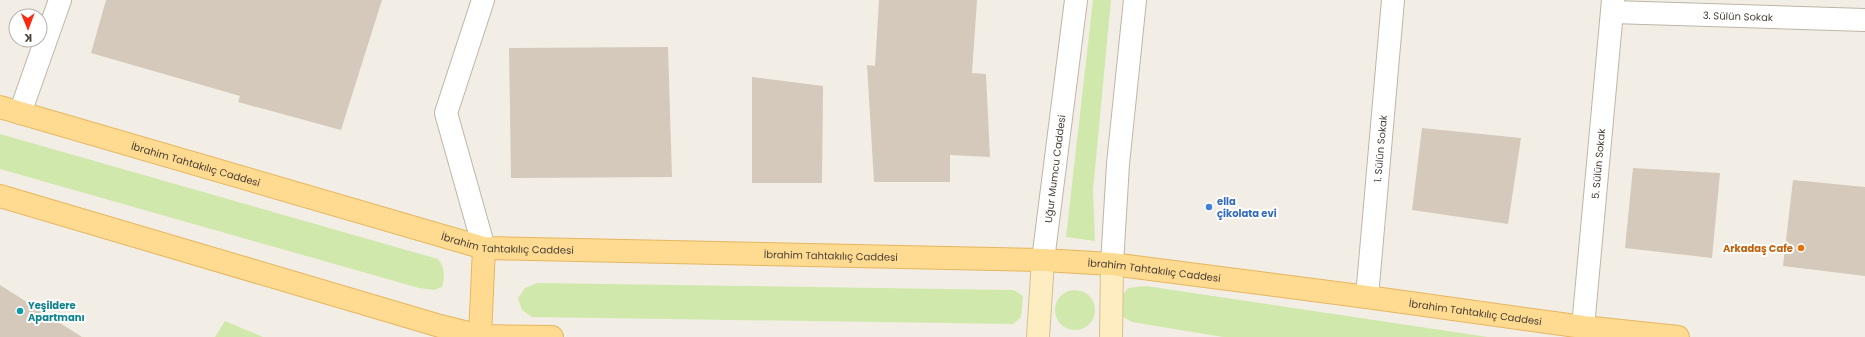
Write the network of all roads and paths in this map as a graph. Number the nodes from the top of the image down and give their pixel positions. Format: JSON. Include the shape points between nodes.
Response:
{"nodes":[{"id":1,"x":60,"y":0,"type":"edge"},
{"id":2,"x":483,"y":0,"type":"edge"},
{"id":3,"x":1076,"y":0,"type":"edge"},
{"id":4,"x":1135,"y":0,"type":"edge"},
{"id":5,"x":1393,"y":0,"type":"edge"},
{"id":6,"x":1612,"y":6,"type":"edge"},
{"id":7,"x":1865,"y":20,"type":"edge"},
{"id":8,"x":10,"y":110,"type":"edge"},
{"id":9,"x":0,"y":196,"type":"edge"},
{"id":10,"x":484,"y":248,"type":"junction"},
{"id":11,"x":1043,"y":260,"type":"junction"},
{"id":12,"x":1112,"y":264,"type":"junction"},
{"id":13,"x":1367,"y":297,"type":"junction"},
{"id":14,"x":1583,"y":327,"type":"junction"},
{"id":15,"x":480,"y":336,"type":"edge"},
{"id":16,"x":552,"y":337,"type":"edge"},
{"id":17,"x":1038,"y":337,"type":"edge"},
{"id":18,"x":1111,"y":337,"type":"edge"},
{"id":19,"x":1678,"y":337,"type":"edge"}],
"edges":[{"from":1,"to":8,"type":"street"},
{"from":2,"to":10,"type":"street","via":[[446,113]]},
{"from":3,"to":11,"type":"street","name":"Uğur Mumcu Caddesi"},
{"from":4,"to":12,"type":"street","via":[[1118,164]]},
{"from":5,"to":13,"type":"street","name":"1. Sülün Sokak"},
{"from":6,"to":7,"type":"street","name":"3. Sülün Sokak"},
{"from":6,"to":14,"type":"street","name":"5. Sülün Sokak"},
{"from":8,"to":10,"type":"main road","name":"İbrahim Tahtakılıç Caddesi"},
{"from":9,"to":15,"type":"main road"},
{"from":10,"to":11,"type":"main road","name":"İbrahim Tahtakılıç Caddesi"},
{"from":10,"to":15,"type":"main road"},
{"from":11,"to":12,"type":"main road","name":"İbrahim Tahtakılıç Caddesi"},
{"from":11,"to":17,"type":"main road","name":"Uğur Mumcu Caddesi"},
{"from":12,"to":13,"type":"main road","name":"İbrahim Tahtakılıç Caddesi"},
{"from":12,"to":18,"type":"main road"},
{"from":13,"to":14,"type":"main road","name":"İbrahim Tahtakılıç Caddesi"},
{"from":14,"to":19,"type":"main road","name":"İbrahim Tahtakılıç Caddesi"},
{"from":15,"to":16,"type":"main road"}]}
